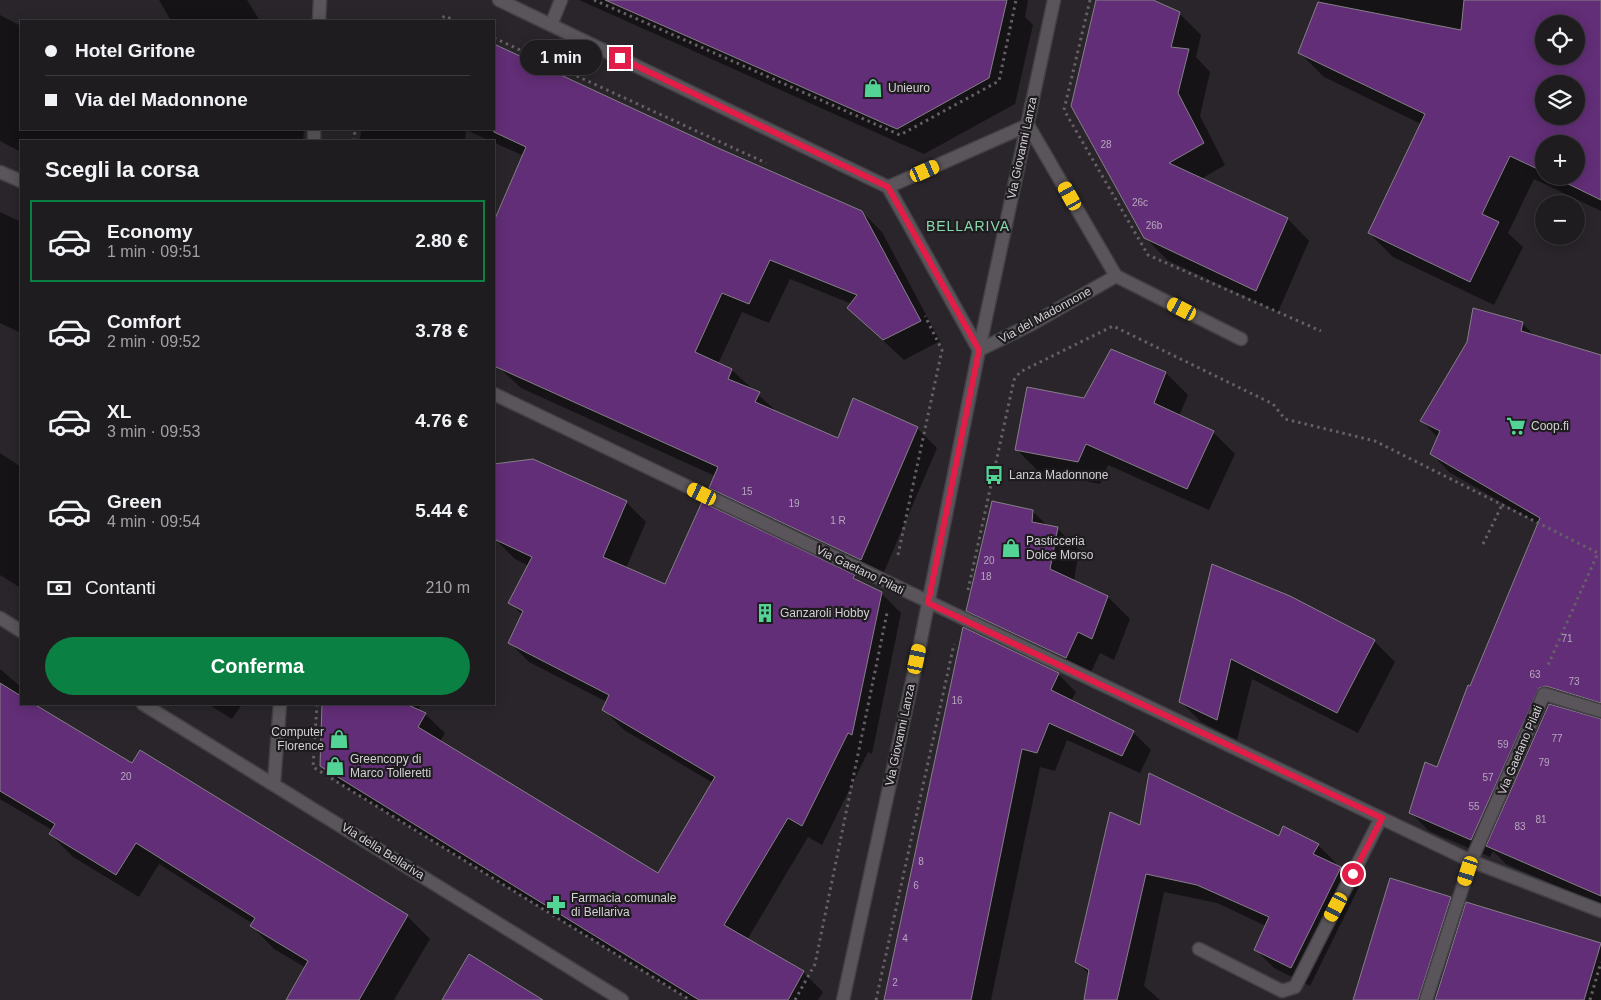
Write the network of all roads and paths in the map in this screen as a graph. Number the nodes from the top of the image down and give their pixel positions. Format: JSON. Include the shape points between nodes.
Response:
{"nodes":[{"id":1,"x":320,"y":0,"type":"edge"},
{"id":2,"x":499,"y":0,"type":"edge"},
{"id":3,"x":561,"y":0,"type":"edge"},
{"id":4,"x":594,"y":0,"type":"edge"},
{"id":5,"x":1016,"y":0,"type":"edge"},
{"id":6,"x":1054,"y":0,"type":"edge"},
{"id":7,"x":1090,"y":0,"type":"edge"},
{"id":8,"x":319,"y":20,"type":"edge"},
{"id":9,"x":438,"y":20,"type":"edge"},
{"id":10,"x":454,"y":20,"type":"edge"},
{"id":11,"x":551,"y":25,"type":"junction"},
{"id":12,"x":495,"y":38,"type":"edge"},
{"id":13,"x":1028,"y":125,"type":"junction"},
{"id":14,"x":771,"y":165,"type":"dead end"},
{"id":15,"x":0,"y":172,"type":"edge"},
{"id":16,"x":20,"y":181,"type":"edge"},
{"id":17,"x":888,"y":187,"type":"junction"},
{"id":18,"x":1116,"y":276,"type":"junction"},
{"id":19,"x":924,"y":314,"type":"dead end"},
{"id":20,"x":1321,"y":331,"type":"dead end"},
{"id":21,"x":1242,"y":339,"type":"dead end"},
{"id":22,"x":979,"y":350,"type":"junction"},
{"id":23,"x":495,"y":394,"type":"edge"},
{"id":24,"x":1502,"y":505,"type":"junction"},
{"id":25,"x":1483,"y":544,"type":"dead end"},
{"id":26,"x":892,"y":585,"type":"junction"},
{"id":27,"x":967,"y":593,"type":"dead end"},
{"id":28,"x":928,"y":603,"type":"junction"},
{"id":29,"x":0,"y":618,"type":"edge"},
{"id":30,"x":20,"y":630,"type":"edge"},
{"id":31,"x":955,"y":639,"type":"dead end"},
{"id":32,"x":1544,"y":694,"type":"junction"},
{"id":33,"x":145,"y":705,"type":"edge"},
{"id":34,"x":280,"y":705,"type":"edge"},
{"id":35,"x":317,"y":705,"type":"edge"},
{"id":36,"x":1601,"y":711,"type":"edge"},
{"id":37,"x":274,"y":783,"type":"junction"},
{"id":38,"x":1382,"y":818,"type":"junction"},
{"id":39,"x":1471,"y":861,"type":"junction"},
{"id":40,"x":1601,"y":911,"type":"edge"},
{"id":41,"x":1199,"y":950,"type":"dead end"},
{"id":42,"x":1601,"y":962,"type":"edge"},
{"id":43,"x":622,"y":1000,"type":"edge"},
{"id":44,"x":690,"y":1000,"type":"edge"},
{"id":45,"x":795,"y":1000,"type":"edge"},
{"id":46,"x":843,"y":1000,"type":"edge"},
{"id":47,"x":876,"y":1000,"type":"edge"},
{"id":48,"x":1426,"y":1000,"type":"edge"},
{"id":49,"x":1590,"y":1000,"type":"edge"}],
"edges":[{"from":1,"to":8,"type":"street"},
{"from":2,"to":11,"type":"street"},
{"from":3,"to":11,"type":"street"},
{"from":4,"to":5,"type":"path","via":[[900,135],[999,81]]},
{"from":6,"to":13,"type":"street","name":"Via Giovanni Lanza"},
{"from":7,"to":20,"type":"path","via":[[1064,110],[1148,255]]},
{"from":9,"to":10,"type":"path","via":[[445,16]]},
{"from":11,"to":17,"type":"street"},
{"from":12,"to":14,"type":"path"},
{"from":13,"to":17,"type":"street"},
{"from":13,"to":18,"type":"street"},
{"from":13,"to":22,"type":"street","name":"Via Giovanni Lanza"},
{"from":15,"to":16,"type":"street"},
{"from":17,"to":22,"type":"street"},
{"from":18,"to":21,"type":"street"},
{"from":18,"to":22,"type":"street","name":"Via del Madonnone"},
{"from":19,"to":26,"type":"path","via":[[942,350]]},
{"from":22,"to":28,"type":"street","name":"Via Giovanni Lanza"},
{"from":23,"to":26,"type":"street","name":"Via Gaetano Pilati"},
{"from":24,"to":25,"type":"path"},
{"from":24,"to":27,"type":"path","via":[[1375,441],[1285,419],[1273,404],[1113,326],[1020,372],[1014,380]]},
{"from":24,"to":32,"type":"path","via":[[1598,553],[1542,679]]},
{"from":26,"to":28,"type":"street","name":"Via Gaetano Pilati"},
{"from":26,"to":45,"type":"path","via":[[815,964]]},
{"from":28,"to":38,"type":"street","name":"Via Gaetano Pilati"},
{"from":28,"to":46,"type":"street","name":"Via Giovanni Lanza"},
{"from":29,"to":30,"type":"street"},
{"from":31,"to":47,"type":"path"},
{"from":32,"to":36,"type":"street","name":"Via Gaetano Pilati"},
{"from":32,"to":39,"type":"street","name":"Via Gaetano Pilati"},
{"from":33,"to":37,"type":"street","name":"Via della Bellariva"},
{"from":34,"to":37,"type":"street"},
{"from":35,"to":44,"type":"path","via":[[313,767]]},
{"from":37,"to":43,"type":"street","name":"Via della Bellariva"},
{"from":38,"to":39,"type":"street","name":"Via Gaetano Pilati"},
{"from":38,"to":41,"type":"street","via":[[1295,987],[1282,991]]},
{"from":39,"to":40,"type":"street","name":"Via Gaetano Pilati"},
{"from":39,"to":48,"type":"street","name":"Via Gaetano Pilati"},
{"from":42,"to":49,"type":"path"}]}
